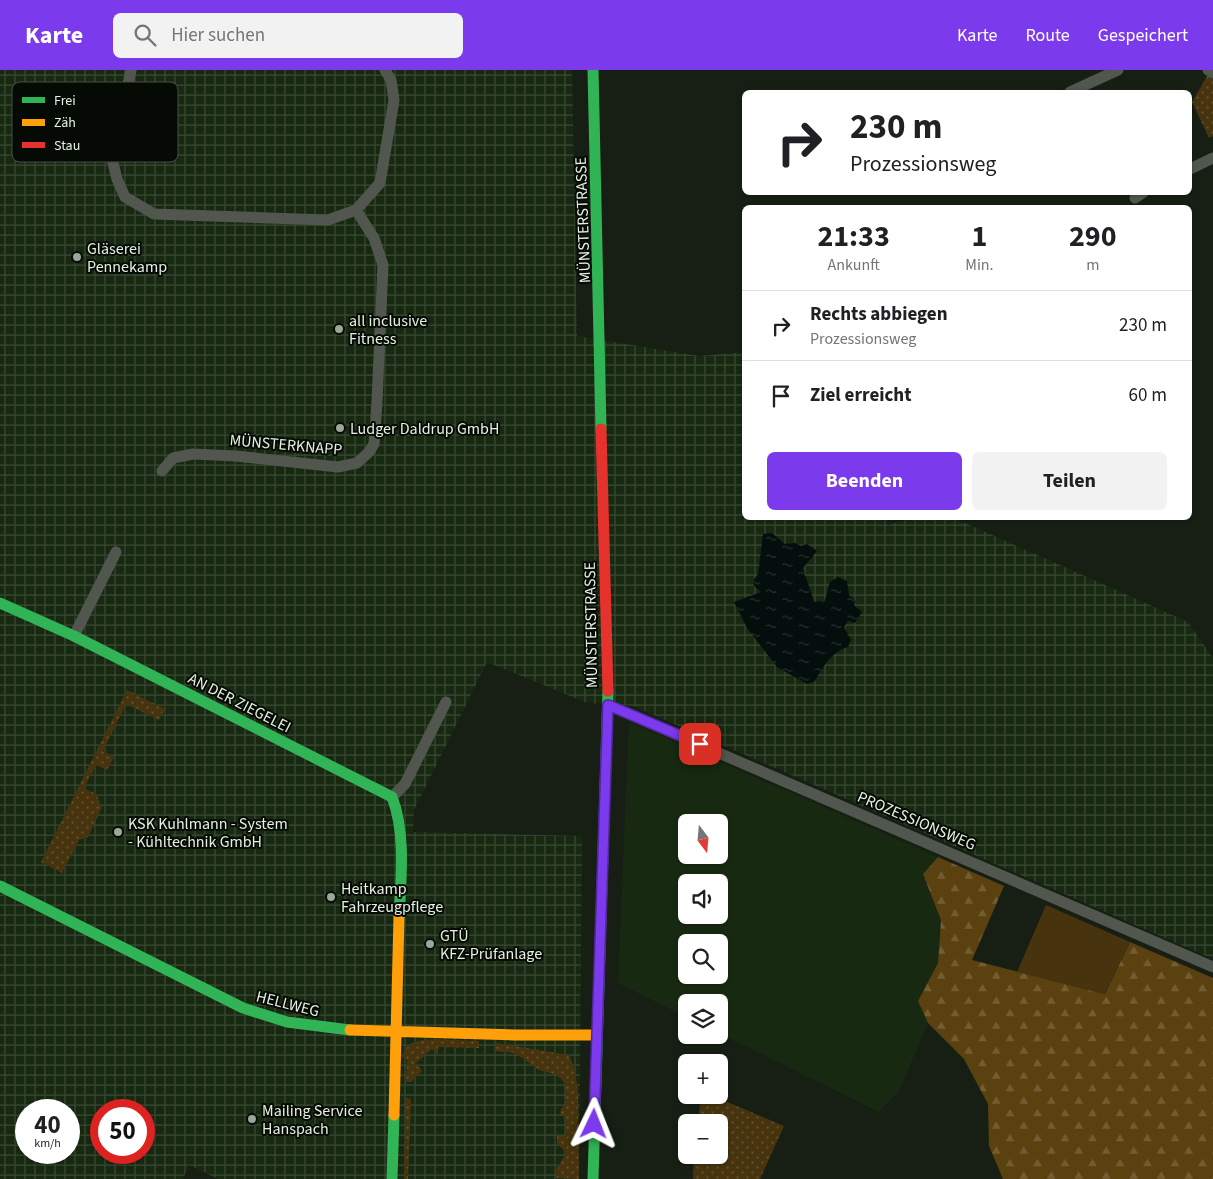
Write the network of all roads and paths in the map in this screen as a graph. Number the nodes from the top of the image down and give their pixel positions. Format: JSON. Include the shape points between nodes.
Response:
{"nodes":[{"id":1,"x":385,"y":70,"type":"edge"},
{"id":2,"x":593,"y":70,"type":"edge"},
{"id":3,"x":1118,"y":70,"type":"edge"},
{"id":4,"x":1208,"y":70,"type":"edge"},
{"id":5,"x":1213,"y":73,"type":"edge"},
{"id":6,"x":1074,"y":90,"type":"edge"},
{"id":7,"x":1213,"y":158,"type":"edge"},
{"id":8,"x":113,"y":162,"type":"edge"},
{"id":9,"x":1192,"y":168,"type":"edge"},
{"id":10,"x":356,"y":210,"type":"junction"},
{"id":11,"x":162,"y":472,"type":"dead end"},
{"id":12,"x":116,"y":552,"type":"dead end"},
{"id":13,"x":0,"y":604,"type":"edge"},
{"id":14,"x":74,"y":636,"type":"junction"},
{"id":15,"x":446,"y":702,"type":"dead end"},
{"id":16,"x":608,"y":705,"type":"junction"},
{"id":17,"x":392,"y":797,"type":"junction"},
{"id":18,"x":0,"y":886,"type":"edge"},
{"id":19,"x":1213,"y":967,"type":"edge"},
{"id":20,"x":395,"y":1032,"type":"junction"},
{"id":21,"x":596,"y":1035,"type":"junction"},
{"id":22,"x":392,"y":1179,"type":"edge"},
{"id":23,"x":593,"y":1179,"type":"edge"}],
"edges":[{"from":1,"to":10,"type":"street","via":[[391,80],[394,100],[380,183]]},
{"from":2,"to":16,"type":"street","name":"MÜNSTERSTRASSE"},
{"from":3,"to":6,"type":"street"},
{"from":4,"to":5,"type":"street"},
{"from":7,"to":9,"type":"street"},
{"from":8,"to":10,"type":"street","via":[[126,197],[154,214],[328,220]]},
{"from":10,"to":11,"type":"street","name":"MÜNSTERKNAPP","via":[[374,238],[383,265],[376,419],[374,444],[369,452],[357,462],[338,467],[193,454],[173,458]]},
{"from":12,"to":14,"type":"street"},
{"from":13,"to":14,"type":"street","name":"AN DER ZIEGELEI"},
{"from":14,"to":17,"type":"street","name":"AN DER ZIEGELEI"},
{"from":15,"to":17,"type":"street","via":[[405,784]]},
{"from":16,"to":19,"type":"street","name":"PROZESSIONSWEG"},
{"from":16,"to":21,"type":"street","name":"MÜNSTERSTRASSE"},
{"from":17,"to":20,"type":"street","via":[[397,810],[401,863]]},
{"from":18,"to":20,"type":"street","name":"HELLWEG","via":[[243,1008],[310,1027]]},
{"from":20,"to":21,"type":"street","name":"HELLWEG"},
{"from":20,"to":22,"type":"street"},
{"from":21,"to":23,"type":"street","name":"MÜNSTERSTRASSE"}]}
